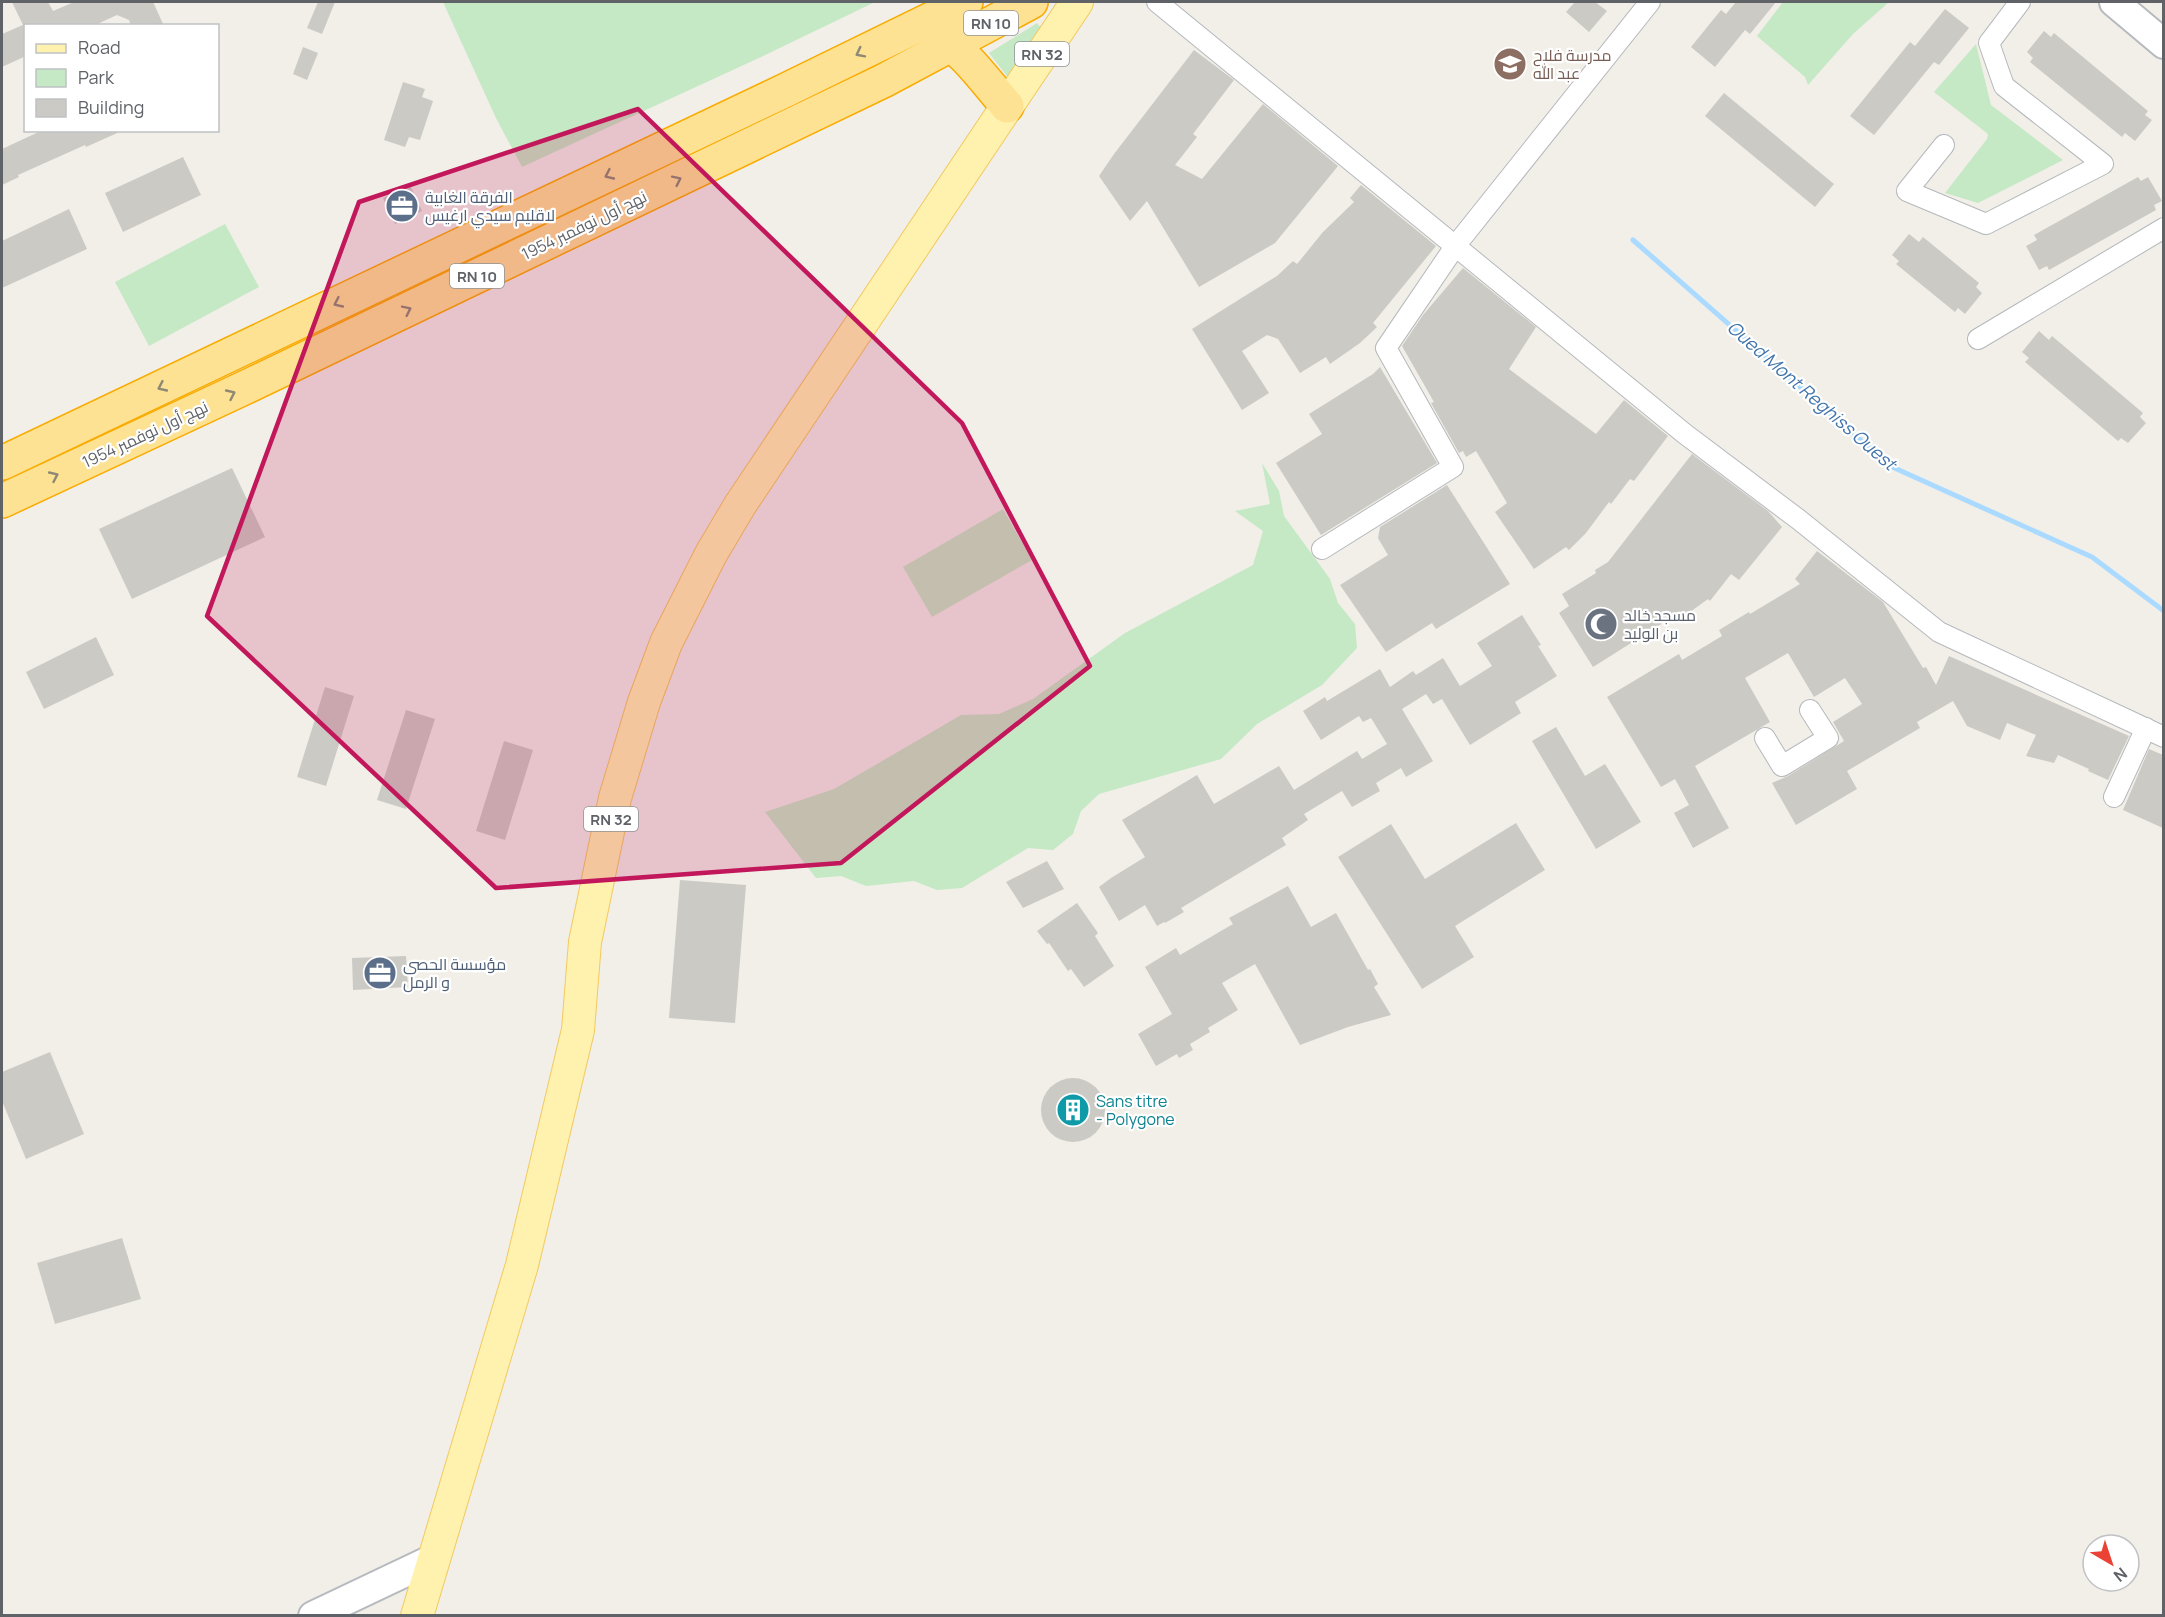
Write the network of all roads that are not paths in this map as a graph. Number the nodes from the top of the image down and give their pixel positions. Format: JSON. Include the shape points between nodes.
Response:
{"nodes":[{"id":1,"x":966,"y":2,"type":"edge"},
{"id":2,"x":1031,"y":2,"type":"edge"},
{"id":3,"x":1077,"y":2,"type":"edge"},
{"id":4,"x":1157,"y":2,"type":"edge"},
{"id":5,"x":1650,"y":2,"type":"edge"},
{"id":6,"x":2020,"y":2,"type":"edge"},
{"id":7,"x":2114,"y":2,"type":"edge"},
{"id":8,"x":912,"y":27,"type":"junction"},
{"id":9,"x":2163,"y":44,"type":"edge"},
{"id":10,"x":950,"y":45,"type":"junction"},
{"id":11,"x":912,"y":66,"type":"junction"},
{"id":12,"x":999,"y":96,"type":"junction"},
{"id":13,"x":1944,"y":145,"type":"dead end"},
{"id":14,"x":2163,"y":228,"type":"edge"},
{"id":15,"x":1456,"y":245,"type":"junction"},
{"id":16,"x":1978,"y":339,"type":"dead end"},
{"id":17,"x":2,"y":463,"type":"edge"},
{"id":18,"x":2,"y":501,"type":"edge"},
{"id":19,"x":1322,"y":549,"type":"dead end"},
{"id":20,"x":1810,"y":710,"type":"dead end"},
{"id":21,"x":2145,"y":728,"type":"junction"},
{"id":22,"x":2163,"y":737,"type":"edge"},
{"id":23,"x":1765,"y":738,"type":"dead end"},
{"id":24,"x":2114,"y":797,"type":"dead end"},
{"id":25,"x":433,"y":1559,"type":"junction"},
{"id":26,"x":313,"y":1616,"type":"edge"},
{"id":27,"x":417,"y":1616,"type":"edge"}],
"edges":[{"from":1,"to":8,"type":"highway","name":"نهج أول نوفمبر 1954","number":"RN 10"},
{"from":2,"to":10,"type":"highway","name":"نهج أول نوفمبر 1954","number":"RN 10"},
{"from":3,"to":12,"type":"main road","number":"RN 32"},
{"from":4,"to":15,"type":"street"},
{"from":5,"to":15,"type":"street"},
{"from":6,"to":13,"type":"street","via":[[1989,43],[2004,86],[2103,164],[1986,224],[1907,191]]},
{"from":7,"to":9,"type":"street"},
{"from":8,"to":10,"type":"highway"},
{"from":8,"to":17,"type":"highway","name":"نهج أول نوفمبر 1954","number":"RN 10","one_way":true},
{"from":10,"to":11,"type":"highway","name":"نهج أول نوفمبر 1954","number":"RN 10"},
{"from":10,"to":12,"type":"highway"},
{"from":11,"to":12,"type":"highway","via":[[952,72]]},
{"from":18,"to":11,"type":"highway","name":"نهج أول نوفمبر 1954","number":"RN 10","one_way":true},
{"from":12,"to":25,"type":"main road","number":"RN 32","via":[[740,504],[666,643],[615,798],[585,942],[578,1030],[522,1265]]},
{"from":14,"to":16,"type":"street"},
{"from":15,"to":19,"type":"street","via":[[1386,348],[1453,467]]},
{"from":15,"to":21,"type":"street","via":[[1685,434],[1939,632]]},
{"from":20,"to":23,"type":"street","via":[[1828,738],[1782,766]]},
{"from":21,"to":22,"type":"street"},
{"from":21,"to":24,"type":"street"},
{"from":25,"to":26,"type":"street"},
{"from":25,"to":27,"type":"main road","number":"RN 32"}]}
